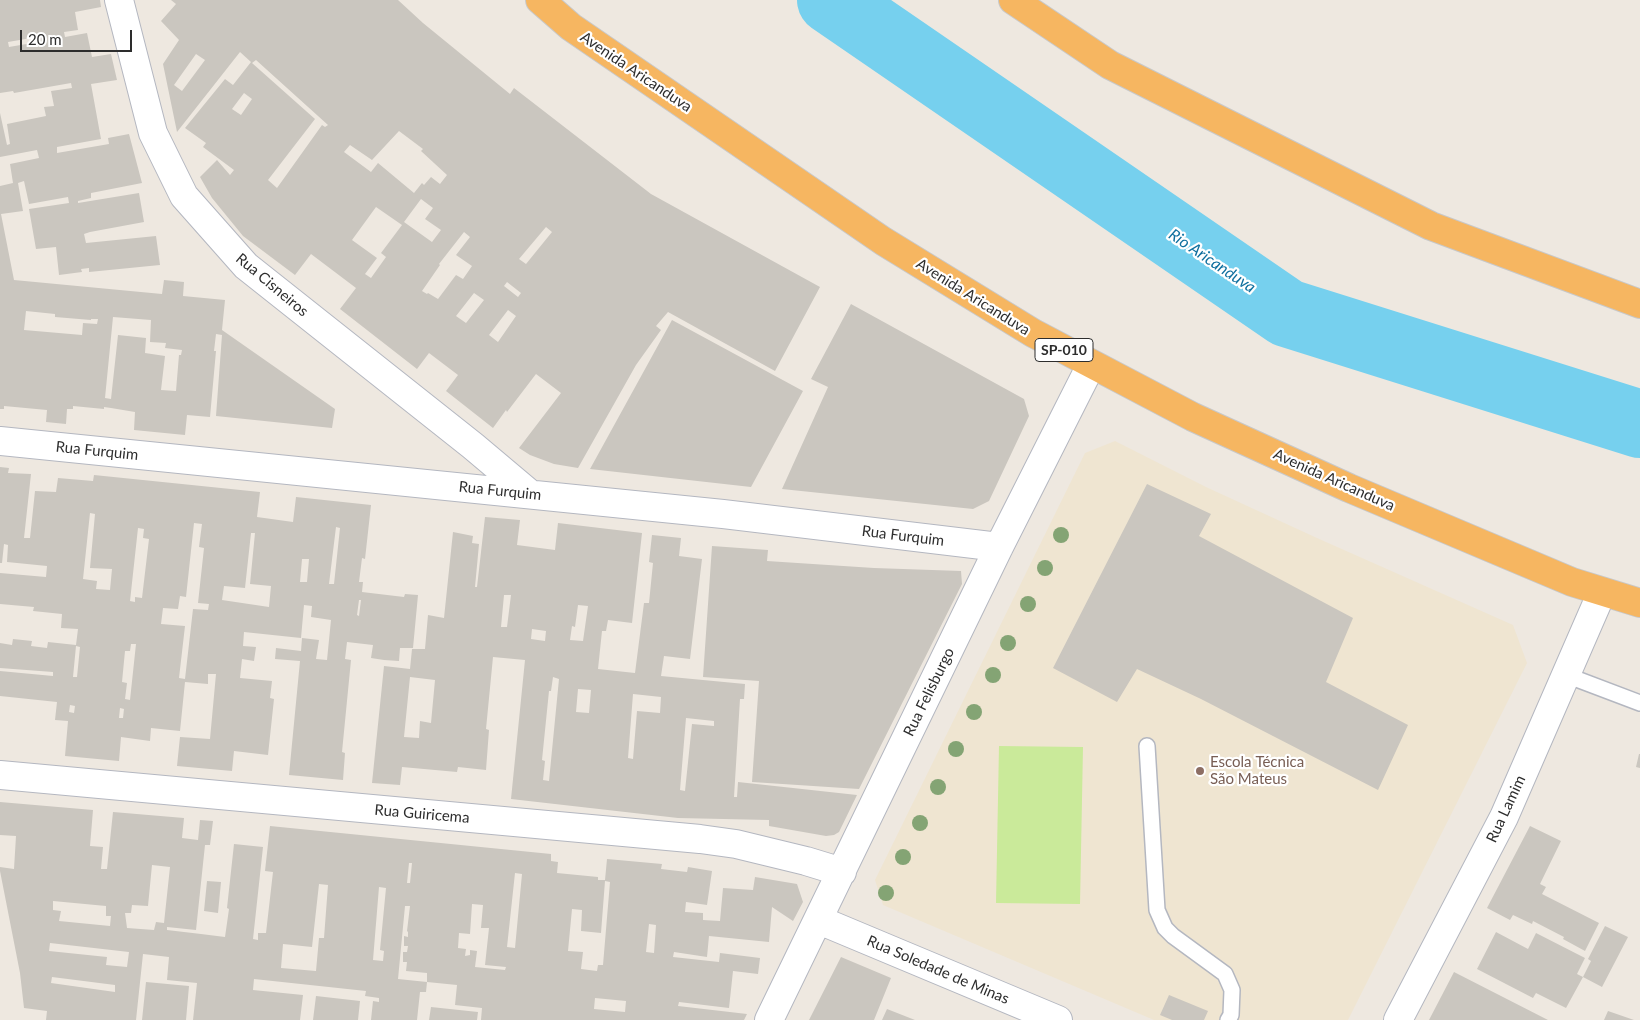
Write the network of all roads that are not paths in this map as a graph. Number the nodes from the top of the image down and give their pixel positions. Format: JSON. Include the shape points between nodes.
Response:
{"nodes":[{"id":1,"x":119,"y":0,"type":"edge"},
{"id":2,"x":540,"y":0,"type":"edge"},
{"id":3,"x":1013,"y":0,"type":"edge"},
{"id":4,"x":1640,"y":304,"type":"edge"},
{"id":5,"x":1091,"y":364,"type":"junction"},
{"id":6,"x":0,"y":441,"type":"edge"},
{"id":7,"x":530,"y":494,"type":"junction"},
{"id":8,"x":1000,"y":547,"type":"junction"},
{"id":9,"x":1602,"y":592,"type":"junction"},
{"id":10,"x":1640,"y":603,"type":"edge"},
{"id":11,"x":1566,"y":675,"type":"junction"},
{"id":12,"x":1640,"y":703,"type":"edge"},
{"id":13,"x":1146,"y":746,"type":"dead end"},
{"id":14,"x":0,"y":775,"type":"edge"},
{"id":15,"x":842,"y":872,"type":"junction"},
{"id":16,"x":819,"y":920,"type":"junction"},
{"id":17,"x":769,"y":1020,"type":"edge"},
{"id":18,"x":1058,"y":1020,"type":"edge"},
{"id":19,"x":1228,"y":1020,"type":"edge"},
{"id":20,"x":1398,"y":1020,"type":"edge"}],
"edges":[{"from":1,"to":7,"type":"street","name":"Rua Cisneiros","via":[[153,133],[184,196],[246,266]]},
{"from":2,"to":5,"type":"highway","name":"Avenida Aricanduva","number":"SP-010","via":[[572,28],[883,241],[1033,334]]},
{"from":3,"to":4,"type":"highway","via":[[1110,65],[1431,226]]},
{"from":5,"to":8,"type":"street","name":"Rua Felisburgo"},
{"from":5,"to":9,"type":"highway","name":"Avenida Aricanduva","number":"SP-010","via":[[1194,417],[1348,488]]},
{"from":6,"to":7,"type":"street","name":"Rua Furquim"},
{"from":7,"to":8,"type":"street","name":"Rua Furquim"},
{"from":8,"to":15,"type":"street","name":"Rua Felisburgo"},
{"from":9,"to":10,"type":"highway","name":"Avenida Aricanduva","number":"SP-010"},
{"from":9,"to":11,"type":"street","name":"Rua Lamim"},
{"from":11,"to":12,"type":"lane"},
{"from":11,"to":20,"type":"street","name":"Rua Lamim","via":[[1504,817]]},
{"from":13,"to":19,"type":"lane","via":[[1157,910],[1165,928],[1173,936],[1225,974],[1232,990]]},
{"from":14,"to":15,"type":"street","name":"Rua Guiricema","via":[[700,839],[806,860]]},
{"from":15,"to":16,"type":"street","name":"Rua Felisburgo"},
{"from":16,"to":17,"type":"street","name":"Rua Felisburgo"},
{"from":16,"to":18,"type":"street","name":"Rua Soledade de Minas"}]}
